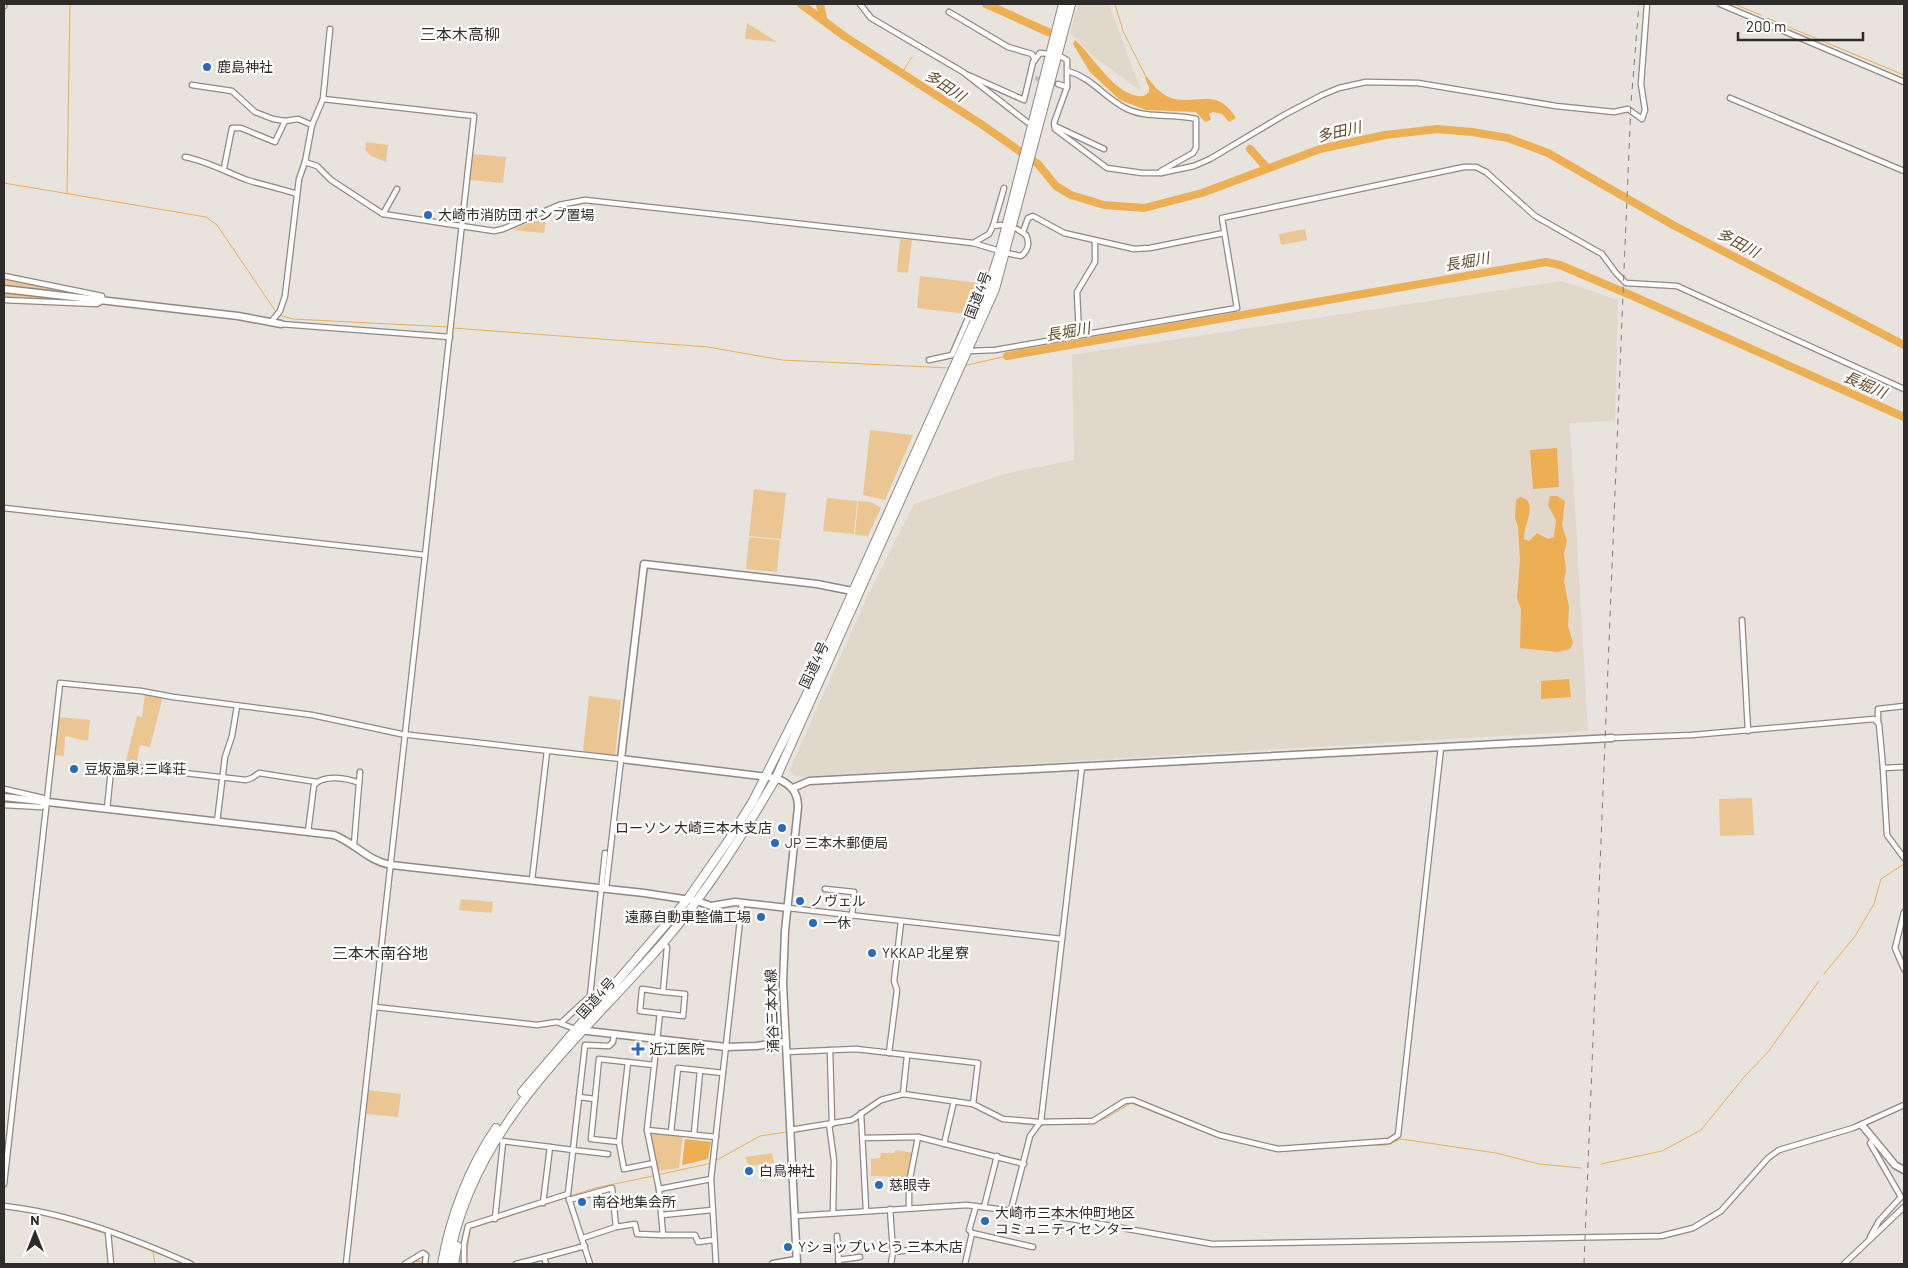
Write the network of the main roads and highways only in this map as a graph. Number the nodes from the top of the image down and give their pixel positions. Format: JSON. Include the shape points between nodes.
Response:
{"nodes":[{"id":1,"x":1063,"y":4,"type":"edge"},
{"id":2,"x":1071,"y":4,"type":"edge"},
{"id":3,"x":1054,"y":54,"type":"junction"},
{"id":4,"x":857,"y":592,"type":"junction"},
{"id":5,"x":579,"y":1030,"type":"junction"},
{"id":6,"x":462,"y":1197,"type":"junction"},
{"id":7,"x":460,"y":1219,"type":"junction"},
{"id":8,"x":437,"y":1264,"type":"edge"},
{"id":9,"x":442,"y":1264,"type":"edge"},
{"id":10,"x":448,"y":1264,"type":"edge"},
{"id":11,"x":454,"y":1264,"type":"edge"}],
"edges":[{"from":1,"to":3,"type":"highway","name":"国道4号"},
{"from":2,"to":3,"type":"highway","name":"国道4号"},
{"from":3,"to":4,"type":"highway","name":"国道4号","via":[[995,289],[963,350]]},
{"from":4,"to":5,"type":"highway","name":"国道4号","via":[[766,777],[728,841],[686,900]]},
{"from":4,"to":5,"type":"highway","name":"国道4号","via":[[776,778],[741,838],[663,943]]},
{"from":5,"to":6,"type":"highway","name":"国道4号","via":[[532,1078],[495,1130],[471,1172]]},
{"from":5,"to":7,"type":"highway","name":"国道4号","via":[[534,1085],[476,1176]]},
{"from":6,"to":8,"type":"highway","via":[[449,1224]]},
{"from":6,"to":9,"type":"highway","name":"国道4号"},
{"from":7,"to":10,"type":"highway","name":"国道4号"},
{"from":7,"to":11,"type":"highway"}]}
